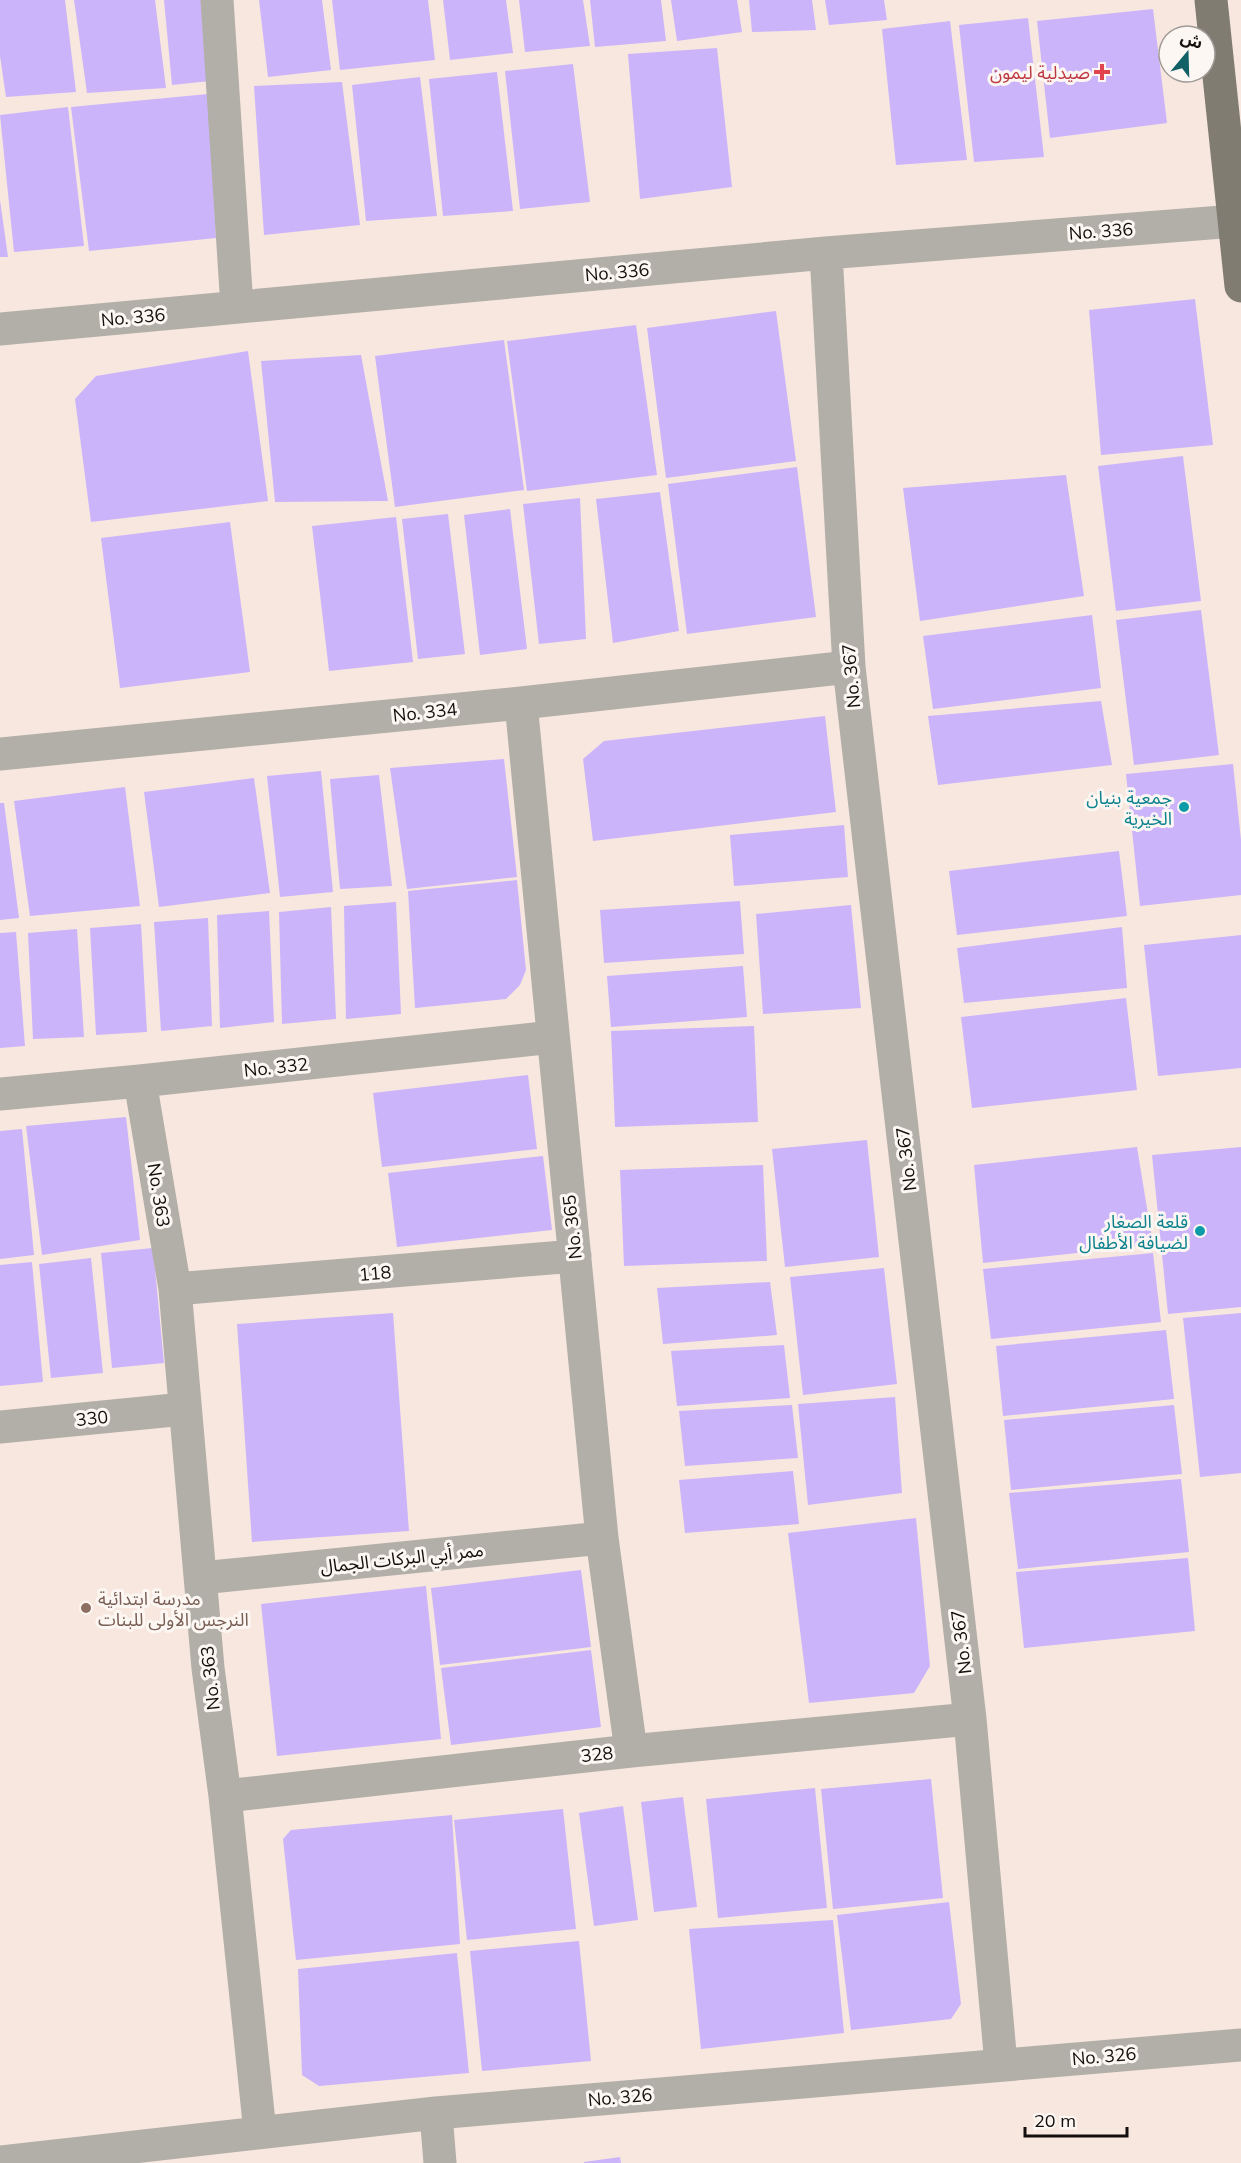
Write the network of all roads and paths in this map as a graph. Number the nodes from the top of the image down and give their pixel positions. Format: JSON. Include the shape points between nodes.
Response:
{"nodes":[{"id":1,"x":217,"y":0,"type":"edge"},
{"id":2,"x":1211,"y":0,"type":"edge"},
{"id":3,"x":1235,"y":221,"type":"junction"},
{"id":4,"x":826,"y":253,"type":"junction"},
{"id":5,"x":1241,"y":254,"type":"edge"},
{"id":6,"x":1241,"y":286,"type":"edge"},
{"id":7,"x":237,"y":307,"type":"junction"},
{"id":8,"x":0,"y":330,"type":"edge"},
{"id":9,"x":849,"y":667,"type":"junction"},
{"id":10,"x":521,"y":703,"type":"junction"},
{"id":11,"x":0,"y":754,"type":"edge"},
{"id":12,"x":553,"y":1037,"type":"junction"},
{"id":13,"x":140,"y":1081,"type":"junction"},
{"id":14,"x":0,"y":1094,"type":"edge"},
{"id":15,"x":575,"y":1256,"type":"junction"},
{"id":16,"x":175,"y":1289,"type":"junction"},
{"id":17,"x":184,"y":1409,"type":"junction"},
{"id":18,"x":0,"y":1427,"type":"edge"},
{"id":19,"x":602,"y":1539,"type":"junction"},
{"id":20,"x":201,"y":1578,"type":"junction"},
{"id":21,"x":970,"y":1719,"type":"junction"},
{"id":22,"x":631,"y":1751,"type":"junction"},
{"id":23,"x":225,"y":1796,"type":"junction"},
{"id":24,"x":1241,"y":2045,"type":"edge"},
{"id":25,"x":1001,"y":2064,"type":"junction"},
{"id":26,"x":436,"y":2113,"type":"junction"},
{"id":27,"x":260,"y":2132,"type":"junction"},
{"id":28,"x":0,"y":2162,"type":"edge"},
{"id":29,"x":440,"y":2163,"type":"edge"}],
"edges":[{"from":1,"to":7,"type":"street"},
{"from":2,"to":3,"type":"main road"},
{"from":3,"to":4,"type":"street","name":"No. 336"},
{"from":3,"to":5,"type":"main road"},
{"from":3,"to":6,"type":"main road"},
{"from":4,"to":7,"type":"street","name":"No. 336"},
{"from":4,"to":9,"type":"street","name":"No. 367"},
{"from":7,"to":8,"type":"street","name":"No. 336"},
{"from":9,"to":10,"type":"street","name":"No. 334"},
{"from":9,"to":21,"type":"street","name":"No. 367"},
{"from":10,"to":11,"type":"street","name":"No. 334"},
{"from":10,"to":12,"type":"street","name":"No. 365"},
{"from":12,"to":13,"type":"street","name":"No. 332"},
{"from":12,"to":15,"type":"street","name":"No. 365"},
{"from":13,"to":14,"type":"street","name":"No. 332"},
{"from":13,"to":16,"type":"street","name":"No. 363"},
{"from":15,"to":16,"type":"street","name":"118"},
{"from":15,"to":19,"type":"street","name":"No. 365"},
{"from":16,"to":17,"type":"street","name":"No. 363"},
{"from":17,"to":18,"type":"street","name":"330"},
{"from":17,"to":20,"type":"street","name":"No. 363"},
{"from":19,"to":20,"type":"street","name":"ممر أبي البركات الجمال"},
{"from":19,"to":22,"type":"street","name":"No. 365"},
{"from":20,"to":23,"type":"street","name":"No. 363"},
{"from":21,"to":22,"type":"street","name":"328"},
{"from":21,"to":25,"type":"street","name":"No. 367"},
{"from":22,"to":23,"type":"street","name":"328"},
{"from":23,"to":27,"type":"street","name":"No. 363"},
{"from":24,"to":25,"type":"street","name":"No. 326"},
{"from":25,"to":26,"type":"street","name":"No. 326"},
{"from":26,"to":27,"type":"street","name":"No. 326"},
{"from":26,"to":29,"type":"street"},
{"from":27,"to":28,"type":"street","name":"No. 326"}]}
